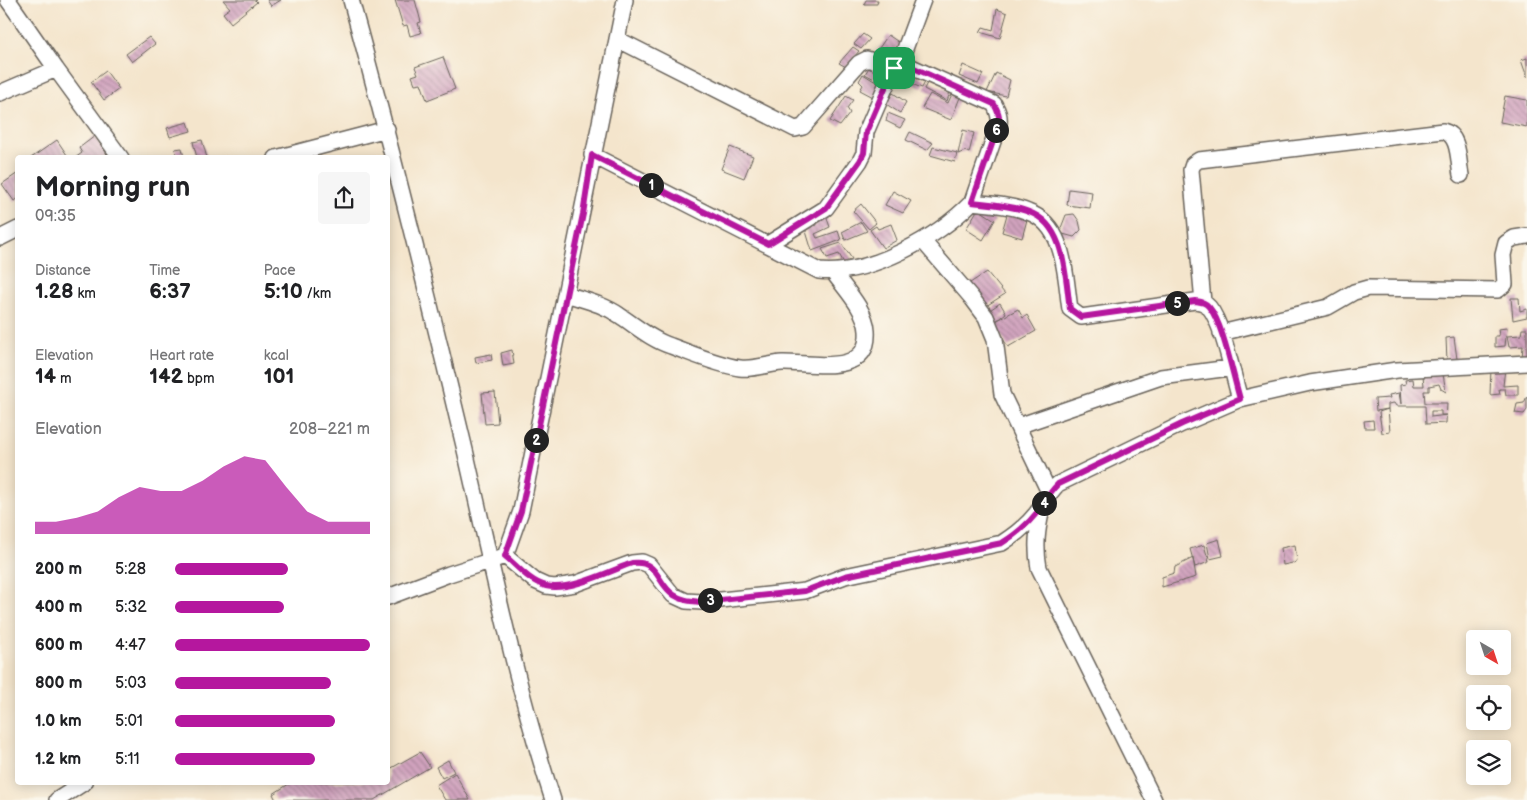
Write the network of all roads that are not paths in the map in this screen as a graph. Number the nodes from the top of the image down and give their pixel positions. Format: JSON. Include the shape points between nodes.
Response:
{"nodes":[{"id":1,"x":8,"y":0,"type":"edge"},
{"id":2,"x":351,"y":0,"type":"edge"},
{"id":3,"x":625,"y":0,"type":"edge"},
{"id":4,"x":923,"y":0,"type":"edge"},
{"id":5,"x":617,"y":39,"type":"junction"},
{"id":6,"x":897,"y":67,"type":"junction"},
{"id":7,"x":56,"y":69,"type":"junction"},
{"id":8,"x":0,"y":92,"type":"edge"},
{"id":9,"x":387,"y":129,"type":"junction"},
{"id":10,"x":120,"y":155,"type":"edge"},
{"id":11,"x":287,"y":155,"type":"edge"},
{"id":12,"x":592,"y":155,"type":"junction"},
{"id":13,"x":1461,"y":175,"type":"dead end"},
{"id":14,"x":972,"y":202,"type":"junction"},
{"id":15,"x":15,"y":231,"type":"edge"},
{"id":16,"x":1527,"y":236,"type":"edge"},
{"id":17,"x":0,"y":238,"type":"edge"},
{"id":18,"x":922,"y":240,"type":"junction"},
{"id":19,"x":768,"y":244,"type":"junction"},
{"id":20,"x":833,"y":272,"type":"junction"},
{"id":21,"x":566,"y":294,"type":"junction"},
{"id":22,"x":1203,"y":302,"type":"junction"},
{"id":23,"x":1221,"y":333,"type":"junction"},
{"id":24,"x":1527,"y":362,"type":"edge"},
{"id":25,"x":1230,"y":368,"type":"junction"},
{"id":26,"x":1240,"y":399,"type":"junction"},
{"id":27,"x":1018,"y":426,"type":"junction"},
{"id":28,"x":1046,"y":498,"type":"junction"},
{"id":29,"x":498,"y":559,"type":"junction"},
{"id":30,"x":390,"y":596,"type":"edge"},
{"id":31,"x":82,"y":785,"type":"edge"},
{"id":32,"x":70,"y":796,"type":"edge"},
{"id":33,"x":57,"y":800,"type":"edge"},
{"id":34,"x":553,"y":800,"type":"edge"},
{"id":35,"x":1154,"y":800,"type":"edge"}],
"edges":[{"from":1,"to":7,"type":"street"},
{"from":2,"to":9,"type":"street"},
{"from":3,"to":5,"type":"street"},
{"from":4,"to":6,"type":"street"},
{"from":5,"to":6,"type":"street","via":[[796,129],[803,127],[859,63],[867,59]]},
{"from":5,"to":12,"type":"street"},
{"from":6,"to":14,"type":"street","via":[[905,64],[994,104],[998,109],[999,124]]},
{"from":6,"to":19,"type":"street","via":[[866,132],[864,153],[833,201]]},
{"from":7,"to":8,"type":"street"},
{"from":7,"to":10,"type":"street"},
{"from":9,"to":11,"type":"street"},
{"from":9,"to":29,"type":"street"},
{"from":12,"to":19,"type":"street"},
{"from":12,"to":21,"type":"street"},
{"from":13,"to":22,"type":"street","via":[[1456,142],[1453,136],[1443,131],[1199,160],[1191,170]]},
{"from":14,"to":18,"type":"street"},
{"from":14,"to":22,"type":"street","via":[[1030,212],[1042,220],[1059,244],[1070,309],[1081,317]]},
{"from":15,"to":17,"type":"street"},
{"from":16,"to":23,"type":"street","via":[[1506,243],[1503,255],[1505,284],[1498,290],[1368,288],[1328,307]]},
{"from":18,"to":20,"type":"street","via":[[864,266]]},
{"from":18,"to":27,"type":"street","via":[[986,318],[995,339],[1002,394]]},
{"from":19,"to":20,"type":"street","via":[[807,266]]},
{"from":20,"to":21,"type":"street","via":[[865,318],[868,332],[859,355],[848,363],[837,365],[784,363],[741,369],[669,346],[606,307]]},
{"from":21,"to":29,"type":"street","via":[[521,511]]},
{"from":22,"to":23,"type":"street","via":[[1210,307]]},
{"from":23,"to":25,"type":"street"},
{"from":24,"to":26,"type":"street","via":[[1397,370],[1310,383]]},
{"from":25,"to":26,"type":"street"},
{"from":25,"to":27,"type":"street","via":[[1161,377]]},
{"from":26,"to":28,"type":"street","via":[[1067,480]]},
{"from":27,"to":28,"type":"street"},
{"from":28,"to":29,"type":"street","via":[[1015,536],[1002,543],[845,576],[790,594],[686,601],[674,595],[649,565],[642,562],[575,584],[546,586]]},
{"from":28,"to":35,"type":"street","via":[[1037,528],[1039,568]]},
{"from":29,"to":30,"type":"street"},
{"from":29,"to":34,"type":"street","via":[[541,763]]},
{"from":31,"to":32,"type":"street"},
{"from":32,"to":33,"type":"street"}]}
